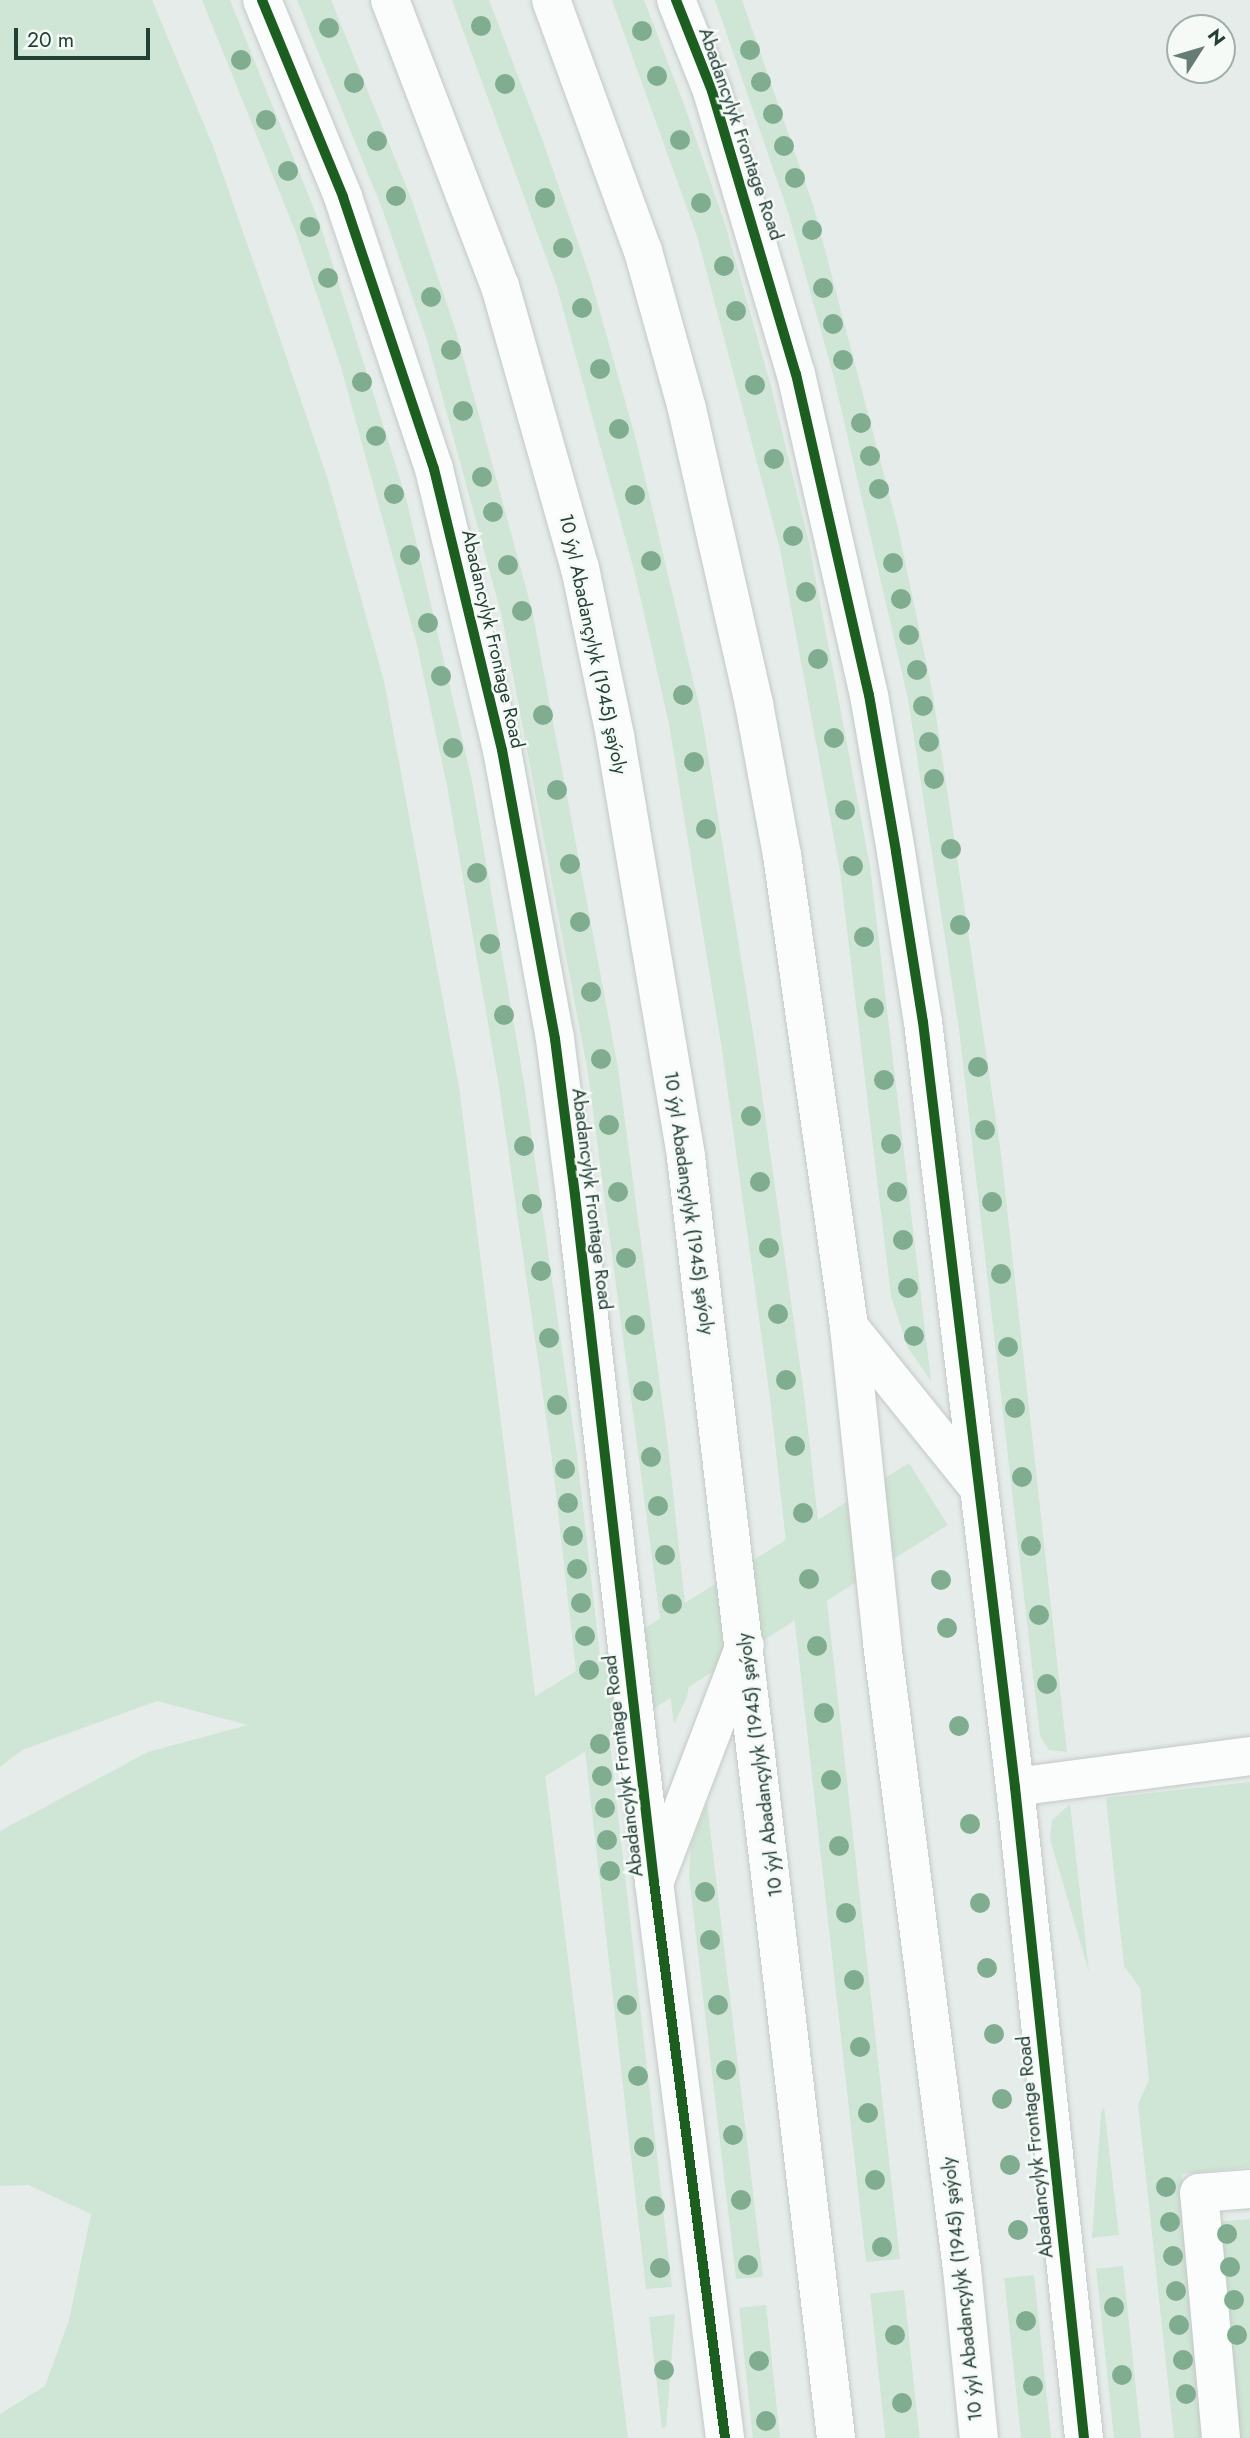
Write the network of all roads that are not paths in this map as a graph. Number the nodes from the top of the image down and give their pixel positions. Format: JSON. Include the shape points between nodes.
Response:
{"nodes":[{"id":1,"x":262,"y":0,"type":"edge"},
{"id":2,"x":390,"y":0,"type":"edge"},
{"id":3,"x":551,"y":0,"type":"edge"},
{"id":4,"x":676,"y":0,"type":"edge"},
{"id":5,"x":849,"y":1327,"type":"junction"},
{"id":6,"x":975,"y":1483,"type":"junction"},
{"id":7,"x":745,"y":1645,"type":"junction"},
{"id":8,"x":1250,"y":1756,"type":"edge"},
{"id":9,"x":1015,"y":1787,"type":"junction"},
{"id":10,"x":654,"y":1882,"type":"junction"},
{"id":11,"x":1250,"y":2189,"type":"edge"},
{"id":12,"x":725,"y":2438,"type":"edge"},
{"id":13,"x":836,"y":2438,"type":"edge"},
{"id":14,"x":979,"y":2438,"type":"edge"},
{"id":15,"x":1084,"y":2438,"type":"edge"},
{"id":16,"x":1221,"y":2438,"type":"edge"}],
"edges":[{"from":1,"to":10,"type":"street","name":"Abadancylyk Frontage Road","via":[[343,197],[434,469],[502,750],[565,1117]]},
{"from":2,"to":7,"type":"street","name":"10 ýyl Abadançylyk (1945) şaýoly","via":[[500,286],[580,569],[615,736],[686,1157]]},
{"from":3,"to":5,"type":"street","name":"10 ýyl Abadançylyk (1945) şaýoly","via":[[643,251],[719,543],[782,855]]},
{"from":4,"to":6,"type":"street","name":"Abadancylyk Frontage Road","via":[[747,200],[796,374],[869,695],[923,1021]]},
{"from":5,"to":6,"type":"street"},
{"from":5,"to":14,"type":"street","name":"10 ýyl Abadançylyk (1945) şaýoly","via":[[882,1643],[962,2269]]},
{"from":6,"to":9,"type":"street","name":"Abadancylyk Frontage Road"},
{"from":7,"to":10,"type":"street"},
{"from":7,"to":13,"type":"street","name":"10 ýyl Abadançylyk (1945) şaýoly"},
{"from":8,"to":9,"type":"street"},
{"from":9,"to":15,"type":"street","name":"Abadancylyk Frontage Road"},
{"from":10,"to":12,"type":"street","name":"Abadancylyk Frontage Road"},
{"from":11,"to":16,"type":"street","via":[[1199,2193]]}]}
